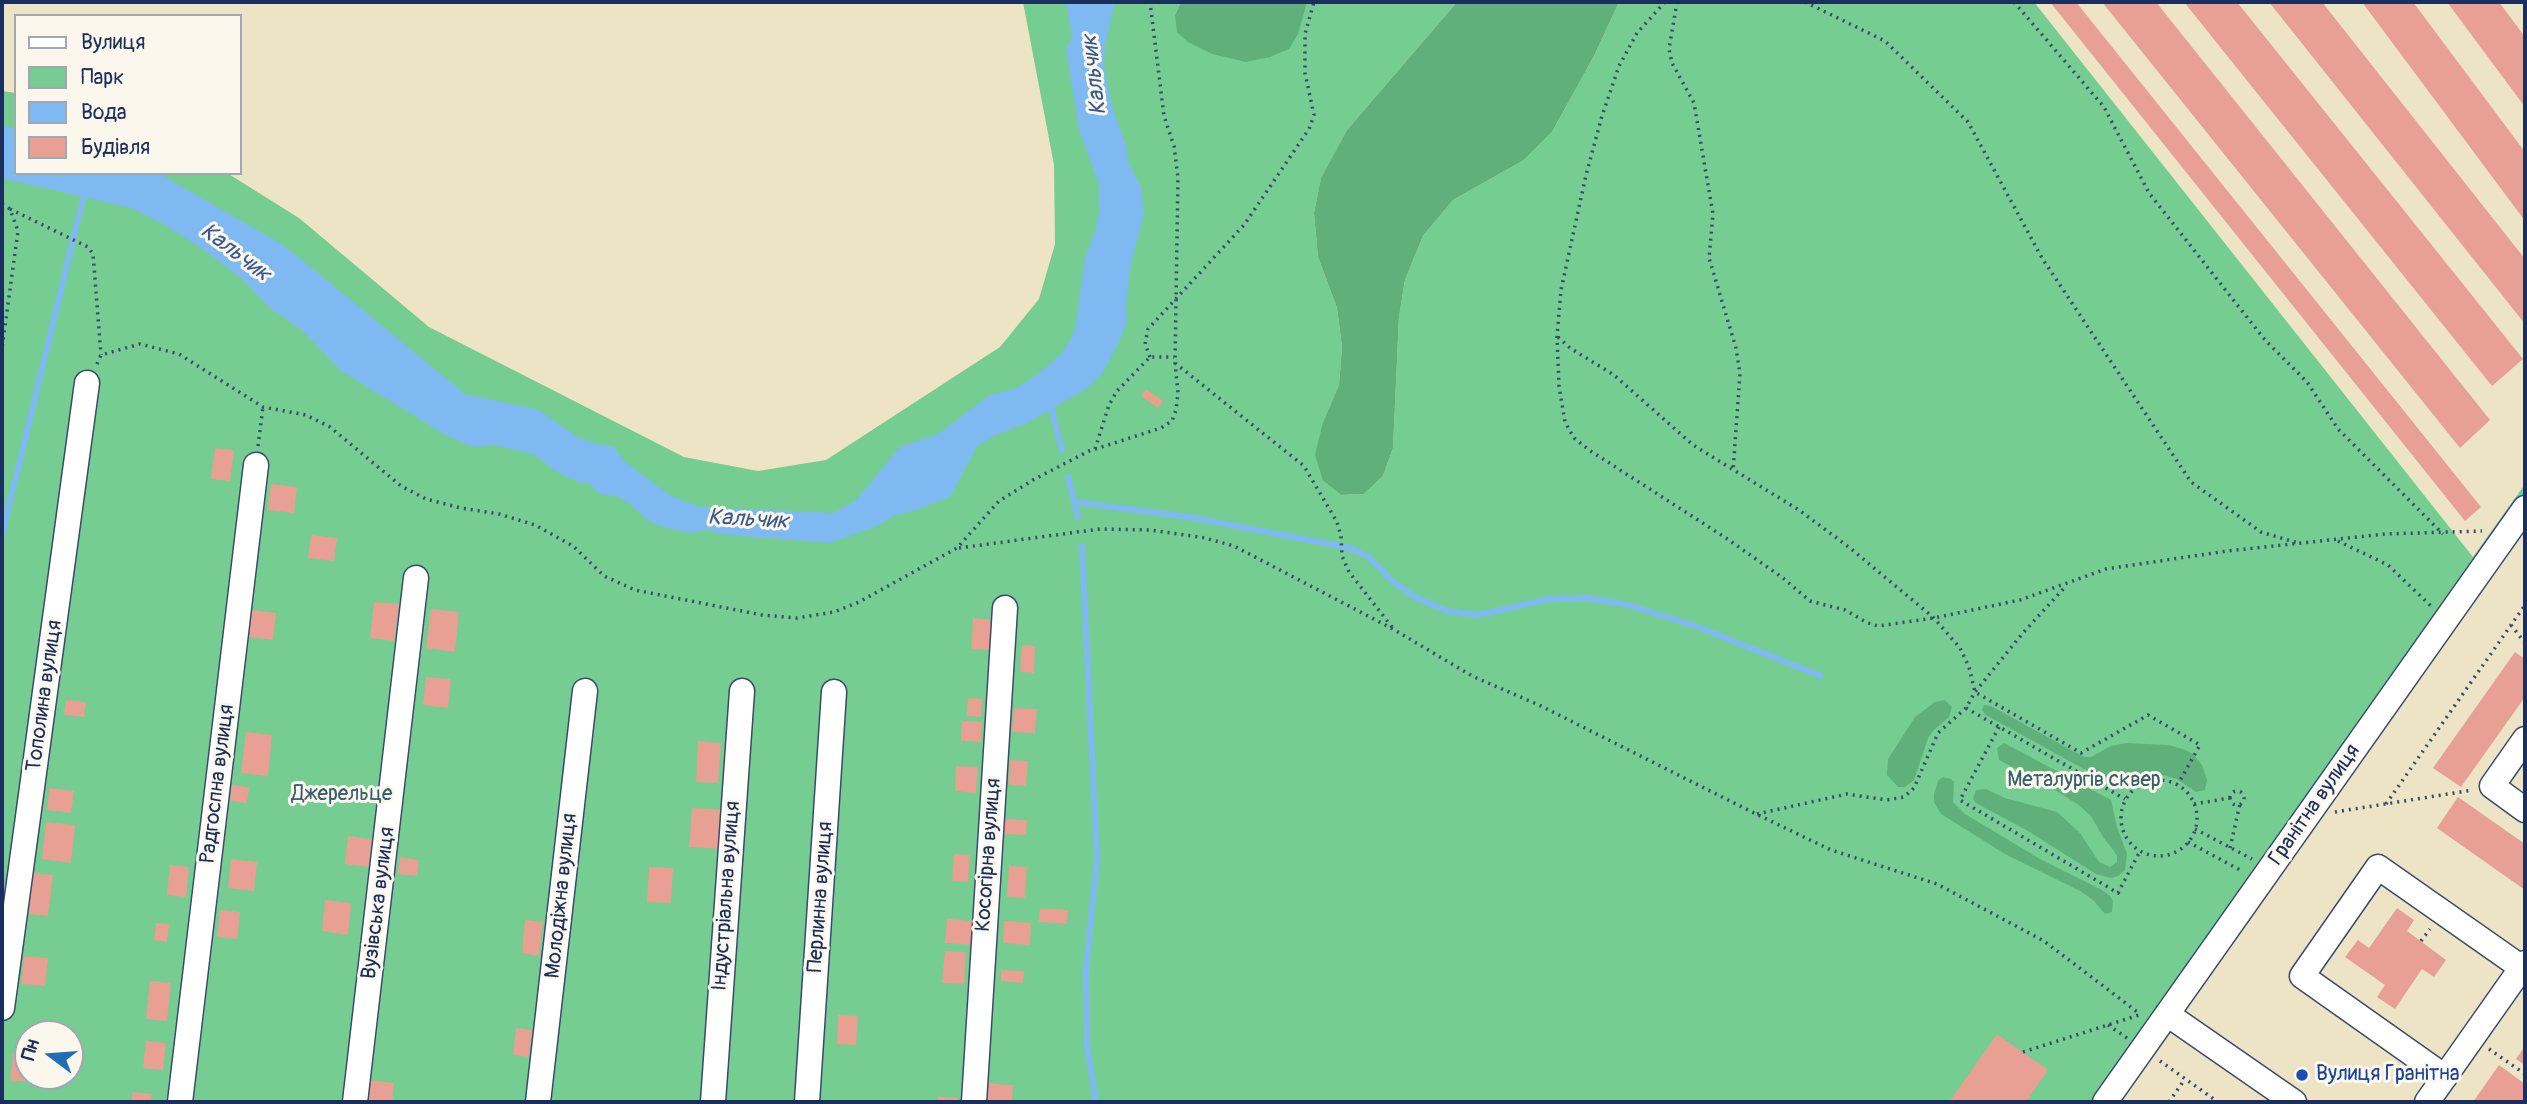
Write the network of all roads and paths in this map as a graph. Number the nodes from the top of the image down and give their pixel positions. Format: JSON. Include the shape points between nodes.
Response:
{"nodes":[{"id":1,"x":1150,"y":2,"type":"edge"},
{"id":2,"x":1665,"y":2,"type":"edge"},
{"id":3,"x":1676,"y":2,"type":"edge"},
{"id":4,"x":1805,"y":2,"type":"edge"},
{"id":5,"x":2014,"y":2,"type":"edge"},
{"id":6,"x":1313,"y":3,"type":"edge"},
{"id":7,"x":2,"y":204,"type":"edge"},
{"id":8,"x":10,"y":209,"type":"junction"},
{"id":9,"x":1176,"y":296,"type":"junction"},
{"id":10,"x":1557,"y":336,"type":"junction"},
{"id":11,"x":2,"y":348,"type":"edge"},
{"id":12,"x":101,"y":355,"type":"junction"},
{"id":13,"x":1150,"y":357,"type":"junction"},
{"id":14,"x":1175,"y":357,"type":"junction"},
{"id":15,"x":1175,"y":363,"type":"junction"},
{"id":16,"x":87,"y":383,"type":"joint"},
{"id":17,"x":263,"y":407,"type":"junction"},
{"id":18,"x":1095,"y":449,"type":"junction"},
{"id":19,"x":256,"y":465,"type":"joint"},
{"id":20,"x":1733,"y":471,"type":"junction"},
{"id":21,"x":2525,"y":508,"type":"edge"},
{"id":22,"x":2510,"y":529,"type":"junction"},
{"id":23,"x":2443,"y":534,"type":"junction"},
{"id":24,"x":2336,"y":540,"type":"junction"},
{"id":25,"x":2301,"y":544,"type":"junction"},
{"id":26,"x":957,"y":548,"type":"junction"},
{"id":27,"x":416,"y":578,"type":"dead end"},
{"id":28,"x":2067,"y":584,"type":"junction"},
{"id":29,"x":2525,"y":605,"type":"edge"},
{"id":30,"x":1005,"y":608,"type":"dead end"},
{"id":31,"x":1934,"y":618,"type":"junction"},
{"id":32,"x":2446,"y":620,"type":"junction"},
{"id":33,"x":2511,"y":625,"type":"junction"},
{"id":34,"x":1393,"y":629,"type":"junction"},
{"id":35,"x":2525,"y":643,"type":"edge"},
{"id":36,"x":585,"y":691,"type":"dead end"},
{"id":37,"x":742,"y":691,"type":"dead end"},
{"id":38,"x":834,"y":692,"type":"dead end"},
{"id":39,"x":1975,"y":692,"type":"junction"},
{"id":40,"x":1966,"y":708,"type":"junction"},
{"id":41,"x":1999,"y":727,"type":"junction"},
{"id":42,"x":2525,"y":739,"type":"edge"},
{"id":43,"x":2178,"y":784,"type":"junction"},
{"id":44,"x":2492,"y":786,"type":"junction"},
{"id":45,"x":2230,"y":798,"type":"junction"},
{"id":46,"x":2125,"y":799,"type":"junction"},
{"id":47,"x":2194,"y":804,"type":"junction"},
{"id":48,"x":2240,"y":804,"type":"junction"},
{"id":49,"x":2386,"y":804,"type":"junction"},
{"id":50,"x":2525,"y":810,"type":"edge"},
{"id":51,"x":1756,"y":814,"type":"junction"},
{"id":52,"x":2306,"y":817,"type":"junction"},
{"id":53,"x":2195,"y":829,"type":"junction"},
{"id":54,"x":2188,"y":842,"type":"junction"},
{"id":55,"x":2230,"y":848,"type":"junction"},
{"id":56,"x":2140,"y":851,"type":"junction"},
{"id":57,"x":2265,"y":875,"type":"junction"},
{"id":58,"x":2524,"y":966,"type":"edge"},
{"id":59,"x":2,"y":1008,"type":"edge"},
{"id":60,"x":2167,"y":1014,"type":"junction"},
{"id":61,"x":2109,"y":1025,"type":"junction"},
{"id":62,"x":2473,"y":1037,"type":"junction"},
{"id":63,"x":2132,"y":1041,"type":"dead end"},
{"id":64,"x":2023,"y":1052,"type":"dead end"},
{"id":65,"x":2156,"y":1058,"type":"dead end"},
{"id":66,"x":2525,"y":1074,"type":"edge"},
{"id":67,"x":2445,"y":1077,"type":"junction"},
{"id":68,"x":2185,"y":1079,"type":"junction"},
{"id":69,"x":180,"y":1102,"type":"edge"},
{"id":70,"x":355,"y":1102,"type":"edge"},
{"id":71,"x":538,"y":1102,"type":"edge"},
{"id":72,"x":713,"y":1102,"type":"edge"},
{"id":73,"x":807,"y":1102,"type":"edge"},
{"id":74,"x":974,"y":1102,"type":"edge"},
{"id":75,"x":2105,"y":1102,"type":"edge"},
{"id":76,"x":2169,"y":1102,"type":"edge"},
{"id":77,"x":2218,"y":1102,"type":"edge"},
{"id":78,"x":2294,"y":1102,"type":"edge"},
{"id":79,"x":2427,"y":1102,"type":"edge"}],
"edges":[{"from":1,"to":9,"type":"path","via":[[1164,116],[1178,178]]},
{"from":2,"to":10,"type":"path","via":[[1637,33],[1619,66],[1602,116],[1561,290]]},
{"from":3,"to":20,"type":"path","via":[[1672,63],[1695,103],[1713,214],[1709,258],[1740,374]]},
{"from":4,"to":25,"type":"path","via":[[1885,41],[1968,122],[2042,258],[2191,482],[2261,531]]},
{"from":5,"to":23,"type":"path","via":[[2104,107],[2149,193],[2265,340],[2307,382],[2338,429]]},
{"from":6,"to":9,"type":"path","via":[[1305,34],[1305,73],[1314,115],[1310,129],[1244,225]]},
{"from":7,"to":8,"type":"path"},
{"from":8,"to":11,"type":"path","via":[[18,231]]},
{"from":8,"to":12,"type":"path","via":[[82,243],[93,254]]},
{"from":9,"to":13,"type":"path","via":[[1148,329],[1144,344]]},
{"from":9,"to":14,"type":"path"},
{"from":10,"to":20,"type":"path","via":[[1614,375],[1693,445]]},
{"from":10,"to":31,"type":"path","via":[[1566,422],[1574,438],[1589,450],[1749,554],[1810,601],[1845,610],[1878,626]]},
{"from":12,"to":16,"type":"path"},
{"from":12,"to":17,"type":"path","via":[[140,344],[179,354]]},
{"from":13,"to":14,"type":"path"},
{"from":13,"to":18,"type":"path","via":[[1117,391]]},
{"from":14,"to":15,"type":"path"},
{"from":15,"to":18,"type":"path","via":[[1178,393],[1172,421]]},
{"from":15,"to":34,"type":"path","via":[[1304,466],[1337,522],[1349,572]]},
{"from":16,"to":59,"type":"street","name":"Тополина вулиця"},
{"from":17,"to":19,"type":"path"},
{"from":17,"to":26,"type":"path","via":[[306,415],[330,427],[401,485],[426,499],[535,525],[573,546],[604,576],[635,590],[671,598],[762,615],[797,618],[834,612],[859,603]]},
{"from":18,"to":26,"type":"path","via":[[999,501]]},
{"from":19,"to":69,"type":"street","name":"Радгоспна вулиця"},
{"from":20,"to":31,"type":"path","via":[[1800,510]]},
{"from":21,"to":22,"type":"street","name":"Гранітна вулиця"},
{"from":22,"to":23,"type":"path"},
{"from":22,"to":32,"type":"street","name":"Гранітна вулиця"},
{"from":23,"to":24,"type":"path"},
{"from":24,"to":25,"type":"path"},
{"from":24,"to":32,"type":"path","via":[[2388,565]]},
{"from":25,"to":28,"type":"path","via":[[2106,569]]},
{"from":26,"to":34,"type":"path","via":[[1100,529],[1205,538],[1234,546]]},
{"from":27,"to":70,"type":"street","name":"Вузівська вулиця"},
{"from":28,"to":31,"type":"path","via":[[2020,600]]},
{"from":28,"to":39,"type":"path"},
{"from":29,"to":33,"type":"path"},
{"from":30,"to":74,"type":"street","name":"Косогірна вулиця"},
{"from":31,"to":39,"type":"path","via":[[1960,648]]},
{"from":32,"to":52,"type":"street","name":"Гранітна вулиця"},
{"from":33,"to":35,"type":"path"},
{"from":33,"to":49,"type":"path"},
{"from":34,"to":51,"type":"path","via":[[1472,676]]},
{"from":36,"to":71,"type":"street","name":"Молодіжна вулиця"},
{"from":37,"to":72,"type":"street","name":"Індустріальна вулиця"},
{"from":38,"to":73,"type":"street","name":"Перлинна вулиця"},
{"from":39,"to":40,"type":"path"},
{"from":39,"to":43,"type":"path","via":[[2081,753],[2148,715],[2200,745]]},
{"from":40,"to":41,"type":"path"},
{"from":40,"to":51,"type":"path","via":[[1938,733],[1914,788],[1904,797],[1887,800],[1847,794]]},
{"from":41,"to":46,"type":"path"},
{"from":41,"to":56,"type":"path","via":[[1960,800],[2118,893]]},
{"from":42,"to":44,"type":"street"},
{"from":43,"to":46,"type":"path","via":[[2151,780],[2138,785]]},
{"from":43,"to":47,"type":"path"},
{"from":44,"to":49,"type":"path"},
{"from":44,"to":50,"type":"street"},
{"from":45,"to":47,"type":"path"},
{"from":45,"to":48,"type":"path"},
{"from":45,"to":48,"type":"path","via":[[2239,791],[2244,797]]},
{"from":46,"to":56,"type":"path","via":[[2122,828]]},
{"from":47,"to":53,"type":"path"},
{"from":48,"to":55,"type":"path"},
{"from":49,"to":52,"type":"path"},
{"from":51,"to":61,"type":"path","via":[[1831,850],[1937,884],[2044,941],[2141,1014]]},
{"from":52,"to":57,"type":"street","name":"Гранітна вулиця"},
{"from":53,"to":54,"type":"path"},
{"from":53,"to":55,"type":"path"},
{"from":54,"to":56,"type":"path","via":[[2166,855]]},
{"from":54,"to":57,"type":"path"},
{"from":55,"to":57,"type":"path"},
{"from":57,"to":60,"type":"street","name":"Гранітна вулиця"},
{"from":58,"to":62,"type":"street"},
{"from":58,"to":67,"type":"street","via":[[2378,867],[2302,976]]},
{"from":60,"to":75,"type":"street","name":"Гранітна вулиця"},
{"from":60,"to":78,"type":"street"},
{"from":61,"to":63,"type":"path"},
{"from":61,"to":64,"type":"path"},
{"from":62,"to":66,"type":"path"},
{"from":62,"to":67,"type":"street"},
{"from":65,"to":68,"type":"path"},
{"from":67,"to":79,"type":"street"},
{"from":68,"to":76,"type":"path"},
{"from":68,"to":77,"type":"path"}]}
